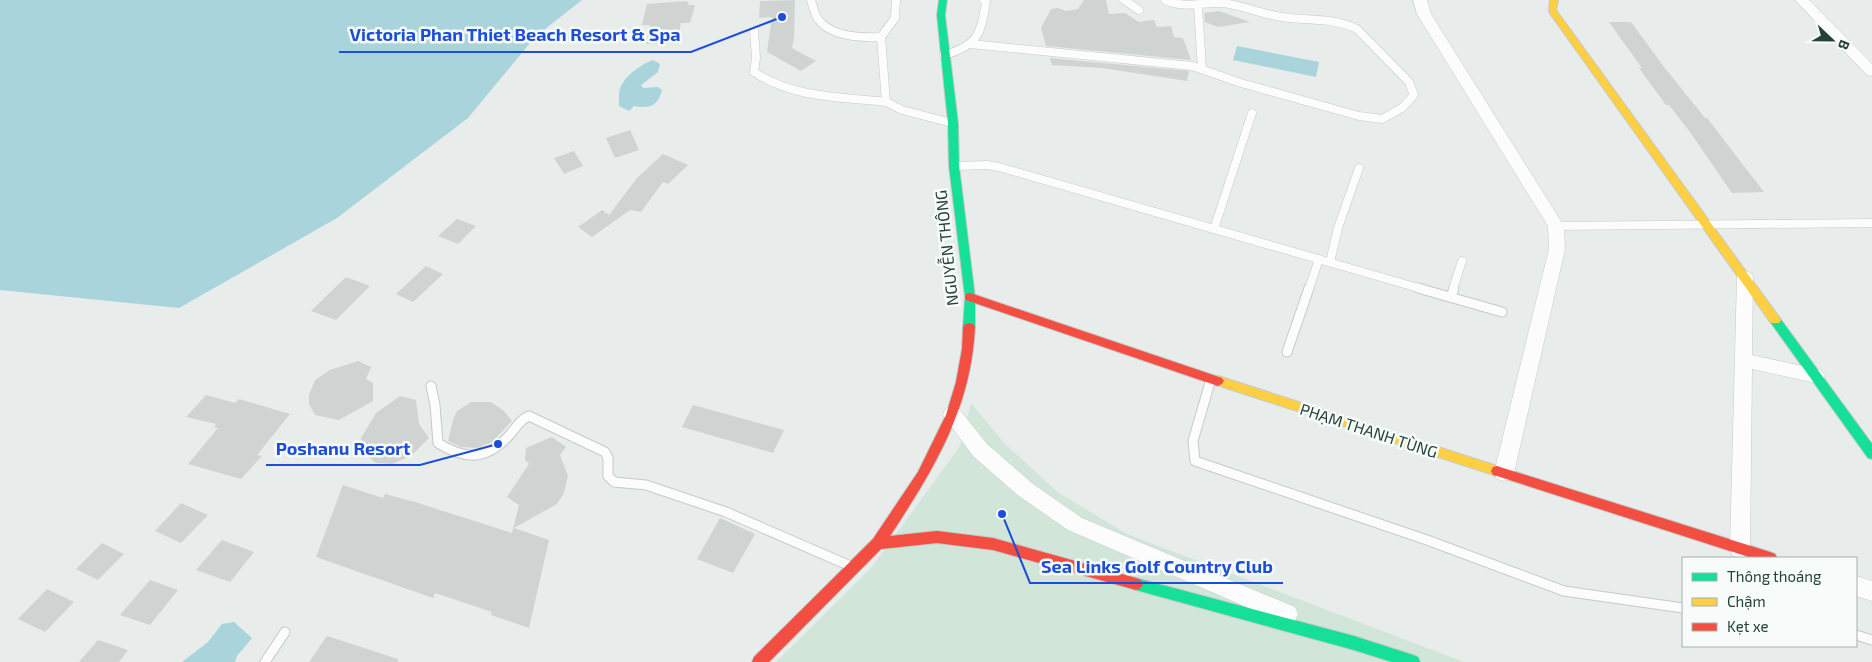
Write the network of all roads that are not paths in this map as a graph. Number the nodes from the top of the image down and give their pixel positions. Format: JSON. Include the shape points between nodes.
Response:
{"nodes":[{"id":1,"x":811,"y":0,"type":"edge"},
{"id":2,"x":896,"y":0,"type":"edge"},
{"id":3,"x":943,"y":0,"type":"edge"},
{"id":4,"x":984,"y":0,"type":"edge"},
{"id":5,"x":1124,"y":0,"type":"edge"},
{"id":6,"x":1165,"y":0,"type":"edge"},
{"id":7,"x":1420,"y":0,"type":"edge"},
{"id":8,"x":1554,"y":0,"type":"edge"},
{"id":9,"x":1802,"y":0,"type":"edge"},
{"id":10,"x":1213,"y":2,"type":"edge"},
{"id":11,"x":1198,"y":6,"type":"junction"},
{"id":12,"x":1139,"y":10,"type":"dead end"},
{"id":13,"x":754,"y":30,"type":"dead end"},
{"id":14,"x":881,"y":37,"type":"junction"},
{"id":15,"x":970,"y":44,"type":"junction"},
{"id":16,"x":944,"y":55,"type":"junction"},
{"id":17,"x":1202,"y":69,"type":"junction"},
{"id":18,"x":1872,"y":72,"type":"edge"},
{"id":19,"x":886,"y":102,"type":"junction"},
{"id":20,"x":1252,"y":113,"type":"dead end"},
{"id":21,"x":953,"y":123,"type":"junction"},
{"id":22,"x":954,"y":166,"type":"junction"},
{"id":23,"x":1359,"y":168,"type":"dead end"},
{"id":24,"x":1872,"y":223,"type":"edge"},
{"id":25,"x":1708,"y":224,"type":"junction"},
{"id":26,"x":1556,"y":226,"type":"junction"},
{"id":27,"x":1214,"y":229,"type":"junction"},
{"id":28,"x":1319,"y":259,"type":"junction"},
{"id":29,"x":1462,"y":261,"type":"dead end"},
{"id":30,"x":1330,"y":262,"type":"junction"},
{"id":31,"x":1745,"y":277,"type":"junction"},
{"id":32,"x":1452,"y":297,"type":"junction"},
{"id":33,"x":970,"y":298,"type":"junction"},
{"id":34,"x":1502,"y":312,"type":"dead end"},
{"id":35,"x":1287,"y":352,"type":"dead end"},
{"id":36,"x":1743,"y":360,"type":"junction"},
{"id":37,"x":1816,"y":376,"type":"junction"},
{"id":38,"x":1212,"y":378,"type":"junction"},
{"id":39,"x":431,"y":386,"type":"dead end"},
{"id":40,"x":952,"y":415,"type":"junction"},
{"id":41,"x":1872,"y":454,"type":"edge"},
{"id":42,"x":1504,"y":473,"type":"junction"},
{"id":43,"x":878,"y":543,"type":"junction"},
{"id":44,"x":1740,"y":549,"type":"junction"},
{"id":45,"x":1767,"y":557,"type":"edge"},
{"id":46,"x":852,"y":567,"type":"junction"},
{"id":47,"x":1857,"y":586,"type":"edge"},
{"id":48,"x":1872,"y":591,"type":"edge"},
{"id":49,"x":1682,"y":608,"type":"edge"},
{"id":50,"x":285,"y":632,"type":"dead end"},
{"id":51,"x":1857,"y":635,"type":"edge"},
{"id":52,"x":1872,"y":640,"type":"edge"},
{"id":53,"x":1354,"y":643,"type":"junction"},
{"id":54,"x":265,"y":662,"type":"edge"},
{"id":55,"x":759,"y":662,"type":"edge"},
{"id":56,"x":1413,"y":662,"type":"edge"}],
"edges":[{"from":1,"to":14,"type":"lane","via":[[818,20],[834,31],[856,38]]},
{"from":2,"to":14,"type":"lane","via":[[895,18]]},
{"from":3,"to":16,"type":"street","name":"NGUYỄN THÔNG"},
{"from":4,"to":15,"type":"lane","via":[[984,17],[977,36]]},
{"from":5,"to":12,"type":"lane"},
{"from":6,"to":11,"type":"lane","via":[[1185,7]]},
{"from":7,"to":26,"type":"street","via":[[1424,14]]},
{"from":8,"to":25,"type":"street","via":[[1552,10]]},
{"from":9,"to":18,"type":"street"},
{"from":10,"to":11,"type":"lane"},
{"from":10,"to":17,"type":"lane","via":[[1298,19],[1324,17],[1349,24],[1409,82],[1414,95],[1402,108],[1382,119],[1359,116]]},
{"from":11,"to":17,"type":"lane"},
{"from":13,"to":19,"type":"lane","via":[[754,72],[762,79],[810,93]]},
{"from":14,"to":19,"type":"lane"},
{"from":15,"to":16,"type":"lane","via":[[965,49]]},
{"from":15,"to":17,"type":"lane"},
{"from":16,"to":21,"type":"street","name":"NGUYỄN THÔNG"},
{"from":19,"to":21,"type":"lane","via":[[902,110]]},
{"from":20,"to":27,"type":"lane"},
{"from":21,"to":22,"type":"street","name":"NGUYỄN THÔNG"},
{"from":22,"to":27,"type":"lane","via":[[999,167]]},
{"from":22,"to":33,"type":"street","name":"NGUYỄN THÔNG"},
{"from":23,"to":30,"type":"lane"},
{"from":24,"to":25,"type":"lane"},
{"from":25,"to":26,"type":"lane"},
{"from":25,"to":31,"type":"street"},
{"from":26,"to":42,"type":"street","via":[[1557,249]]},
{"from":27,"to":28,"type":"lane"},
{"from":28,"to":30,"type":"lane"},
{"from":28,"to":35,"type":"lane"},
{"from":29,"to":32,"type":"lane"},
{"from":30,"to":32,"type":"lane"},
{"from":31,"to":36,"type":"street"},
{"from":31,"to":37,"type":"street"},
{"from":32,"to":34,"type":"lane"},
{"from":33,"to":38,"type":"street","name":"PHẠM THANH TÙNG"},
{"from":33,"to":40,"type":"street","name":"NGUYỄN THÔNG","via":[[968,348]]},
{"from":36,"to":37,"type":"street"},
{"from":36,"to":44,"type":"street"},
{"from":37,"to":41,"type":"street"},
{"from":38,"to":42,"type":"street","name":"PHẠM THANH TÙNG"},
{"from":38,"to":49,"type":"lane","via":[[1193,441],[1195,461],[1427,540],[1564,591]]},
{"from":39,"to":46,"type":"lane","via":[[438,443],[448,450],[468,455],[490,453],[529,416],[605,452],[608,476],[614,482],[646,485],[726,512]]},
{"from":40,"to":43,"type":"street","name":"NGUYỄN THÔNG","via":[[922,476]]},
{"from":40,"to":53,"type":"street","via":[[980,450],[1026,490],[1075,524]]},
{"from":42,"to":44,"type":"street","name":"PHẠM THANH TÙNG"},
{"from":43,"to":46,"type":"street","name":"NGUYỄN THÔNG"},
{"from":43,"to":53,"type":"street","via":[[937,537],[993,544]]},
{"from":44,"to":45,"type":"street","name":"PHẠM THANH TÙNG"},
{"from":46,"to":55,"type":"street","name":"NGUYỄN THÔNG"},
{"from":47,"to":48,"type":"street"},
{"from":50,"to":54,"type":"lane"},
{"from":51,"to":52,"type":"lane"},
{"from":53,"to":56,"type":"street"}]}
